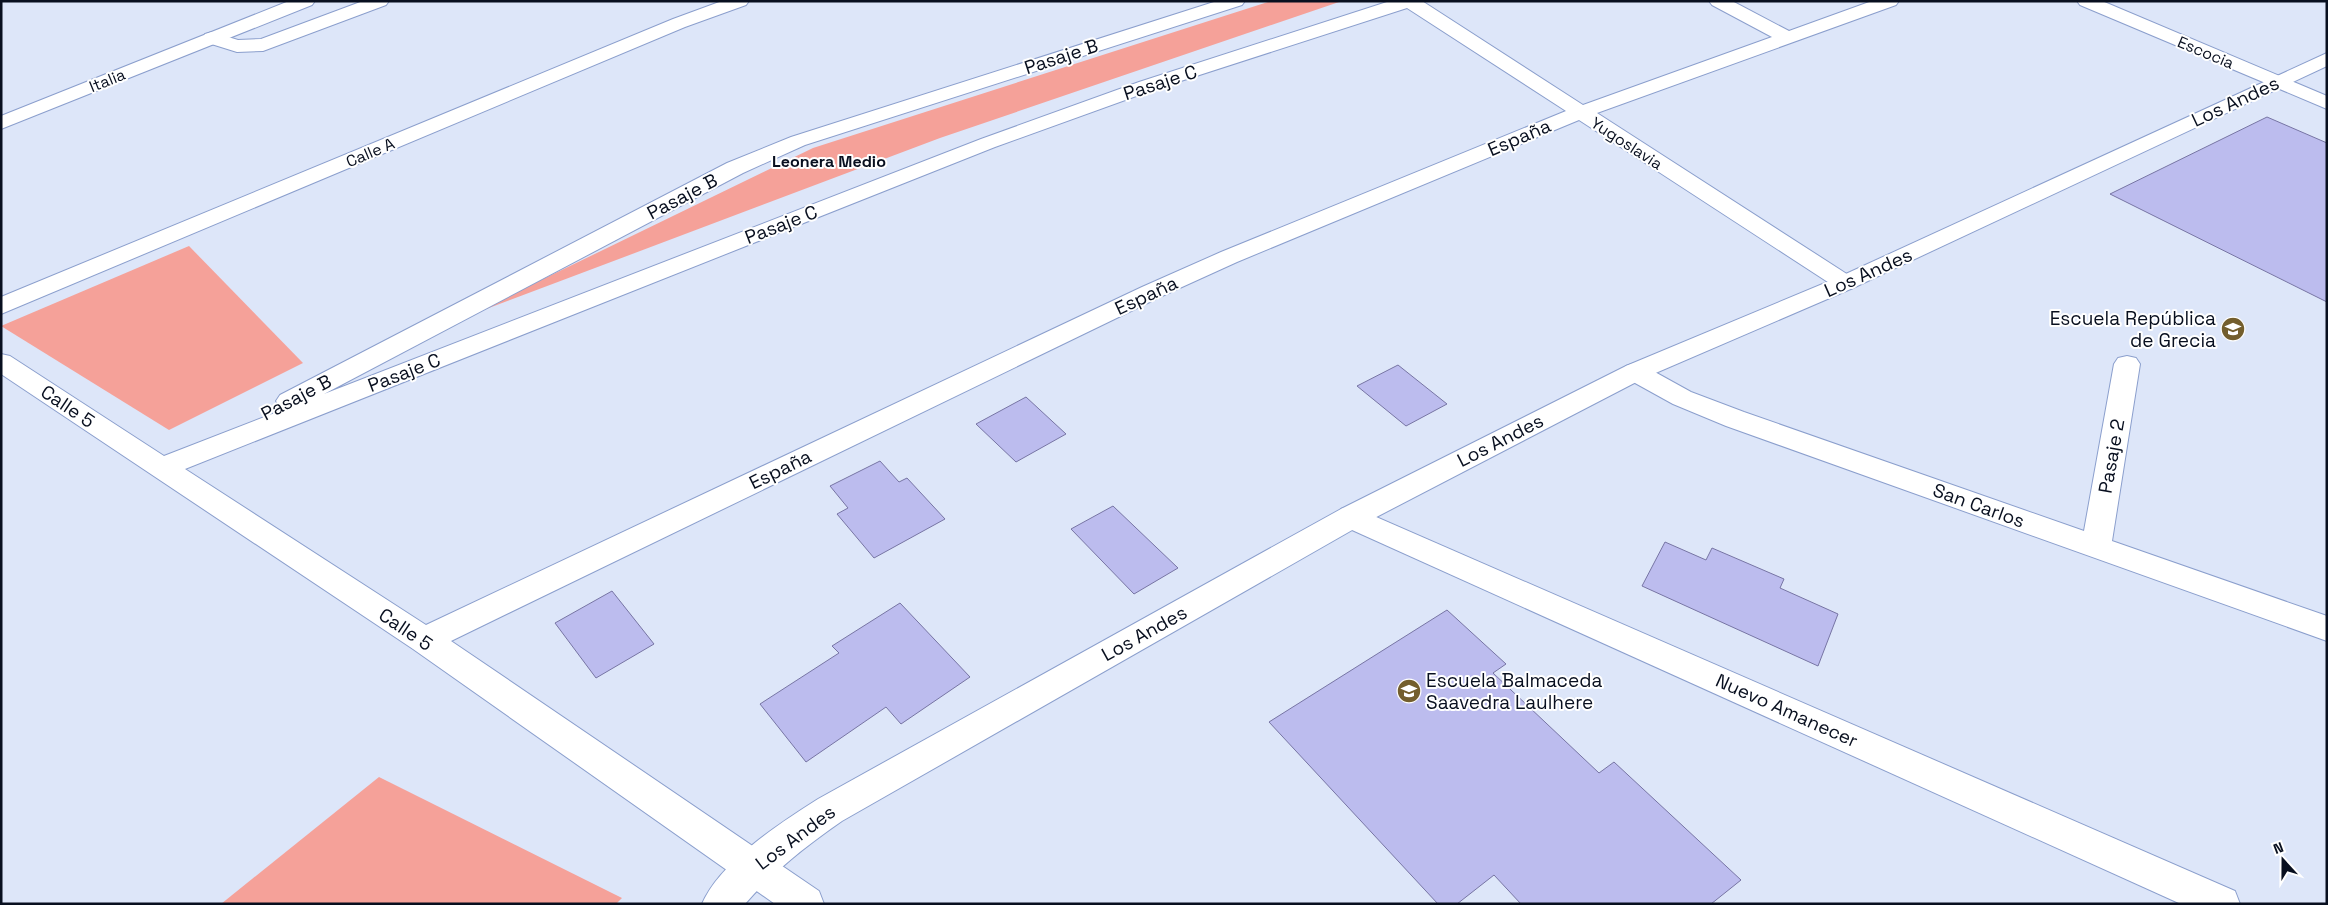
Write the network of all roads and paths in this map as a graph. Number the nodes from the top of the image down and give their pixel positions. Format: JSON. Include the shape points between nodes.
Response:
{"nodes":[{"id":1,"x":306,"y":1,"type":"edge"},
{"id":2,"x":380,"y":1,"type":"edge"},
{"id":3,"x":740,"y":1,"type":"edge"},
{"id":4,"x":1236,"y":1,"type":"edge"},
{"id":5,"x":1409,"y":1,"type":"edge"},
{"id":6,"x":1718,"y":1,"type":"edge"},
{"id":7,"x":1890,"y":1,"type":"edge"},
{"id":8,"x":2086,"y":1,"type":"edge"},
{"id":9,"x":212,"y":38,"type":"junction"},
{"id":10,"x":1788,"y":38,"type":"junction"},
{"id":11,"x":2327,"y":58,"type":"edge"},
{"id":12,"x":2277,"y":82,"type":"junction"},
{"id":13,"x":2327,"y":103,"type":"edge"},
{"id":14,"x":1579,"y":112,"type":"junction"},
{"id":15,"x":1,"y":122,"type":"edge"},
{"id":16,"x":1845,"y":284,"type":"junction"},
{"id":17,"x":1,"y":306,"type":"edge"},
{"id":18,"x":1,"y":362,"type":"edge"},
{"id":19,"x":2127,"y":364,"type":"dead end"},
{"id":20,"x":1634,"y":372,"type":"junction"},
{"id":21,"x":161,"y":468,"type":"junction"},
{"id":22,"x":1351,"y":517,"type":"junction"},
{"id":23,"x":2096,"y":547,"type":"junction"},
{"id":24,"x":2327,"y":629,"type":"edge"},
{"id":25,"x":424,"y":640,"type":"junction"},
{"id":26,"x":753,"y":868,"type":"junction"},
{"id":27,"x":720,"y":904,"type":"edge"},
{"id":28,"x":806,"y":904,"type":"edge"},
{"id":29,"x":2222,"y":904,"type":"edge"}],
"edges":[{"from":1,"to":9,"type":"street","name":"Italia"},
{"from":2,"to":9,"type":"street","via":[[263,44],[237,46]]},
{"from":3,"to":17,"type":"street","name":"Calle A","via":[[679,23]]},
{"from":4,"to":21,"type":"street","name":"Pasaje B","via":[[845,125],[735,168]]},
{"from":5,"to":14,"type":"street","name":"Yugoslavia"},
{"from":5,"to":21,"type":"street","name":"Pasaje C","via":[[1146,86],[988,143]]},
{"from":6,"to":10,"type":"street"},
{"from":7,"to":10,"type":"street","name":"España"},
{"from":8,"to":12,"type":"street","name":"Escocia"},
{"from":9,"to":15,"type":"street","name":"Italia"},
{"from":10,"to":14,"type":"street","name":"España"},
{"from":11,"to":12,"type":"street","name":"Los Andes"},
{"from":12,"to":13,"type":"street","name":"Escocia"},
{"from":12,"to":16,"type":"street","name":"Los Andes"},
{"from":14,"to":16,"type":"street","name":"Yugoslavia"},
{"from":14,"to":25,"type":"street","name":"España","via":[[1151,292]]},
{"from":16,"to":20,"type":"street","name":"Los Andes"},
{"from":18,"to":21,"type":"street","name":"Calle 5"},
{"from":19,"to":23,"type":"street","name":"Pasaje 2"},
{"from":20,"to":22,"type":"street","name":"Los Andes"},
{"from":20,"to":23,"type":"street","name":"San Carlos","via":[[1708,409]]},
{"from":21,"to":25,"type":"street","name":"Calle 5"},
{"from":22,"to":26,"type":"street","name":"Los Andes","via":[[830,810]]},
{"from":22,"to":29,"type":"street","name":"Nuevo Amanecer"},
{"from":23,"to":24,"type":"street","name":"San Carlos"},
{"from":25,"to":26,"type":"street","name":"Calle 5"},
{"from":26,"to":27,"type":"street","name":"Los Andes"},
{"from":26,"to":28,"type":"street","name":"Calle 5"}]}
